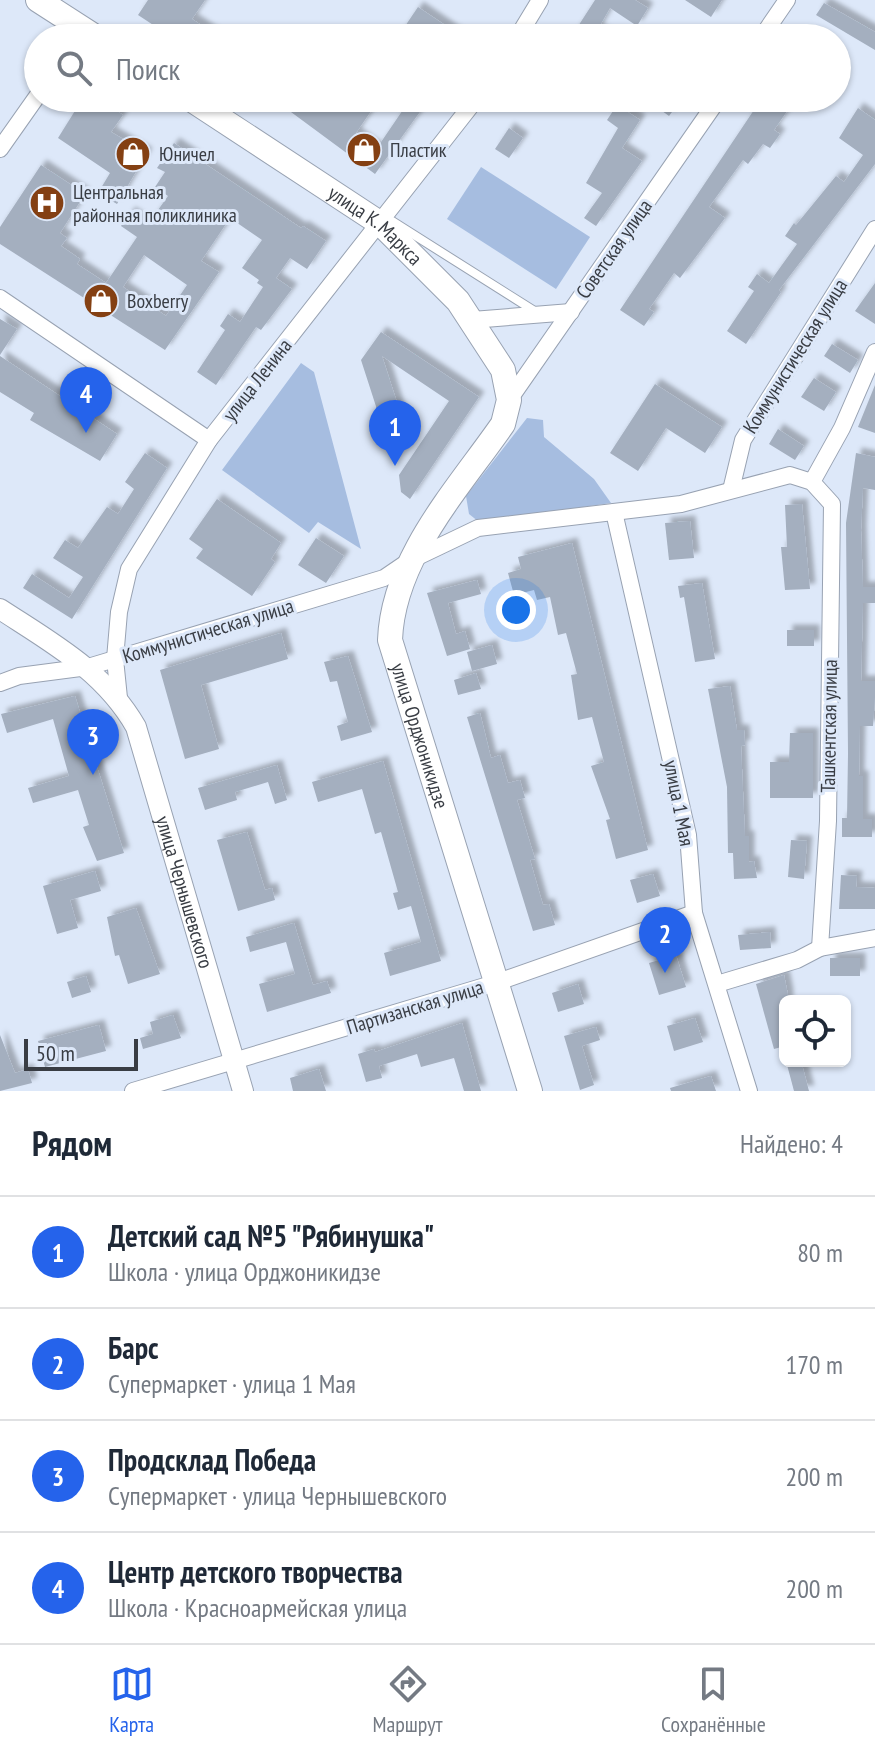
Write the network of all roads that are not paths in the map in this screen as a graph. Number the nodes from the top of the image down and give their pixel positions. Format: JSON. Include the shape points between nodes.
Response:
{"nodes":[{"id":1,"x":38,"y":0,"type":"edge"},
{"id":2,"x":540,"y":0,"type":"edge"},
{"id":3,"x":787,"y":0,"type":"edge"},
{"id":4,"x":71,"y":24,"type":"edge"},
{"id":5,"x":525,"y":24,"type":"edge"},
{"id":6,"x":771,"y":24,"type":"edge"},
{"id":7,"x":26,"y":112,"type":"edge"},
{"id":8,"x":211,"y":112,"type":"edge"},
{"id":9,"x":466,"y":112,"type":"edge"},
{"id":10,"x":709,"y":112,"type":"edge"},
{"id":11,"x":0,"y":149,"type":"edge"},
{"id":12,"x":383,"y":220,"type":"junction"},
{"id":13,"x":875,"y":229,"type":"edge"},
{"id":14,"x":0,"y":298,"type":"edge"},
{"id":15,"x":571,"y":312,"type":"junction"},
{"id":16,"x":540,"y":314,"type":"junction"},
{"id":17,"x":472,"y":320,"type":"junction"},
{"id":18,"x":875,"y":352,"type":"edge"},
{"id":19,"x":509,"y":400,"type":"junction"},
{"id":20,"x":209,"y":440,"type":"junction"},
{"id":21,"x":812,"y":482,"type":"junction"},
{"id":22,"x":731,"y":490,"type":"junction"},
{"id":23,"x":614,"y":512,"type":"junction"},
{"id":24,"x":409,"y":561,"type":"junction"},
{"id":25,"x":0,"y":609,"type":"edge"},
{"id":26,"x":115,"y":659,"type":"junction"},
{"id":27,"x":88,"y":667,"type":"junction"},
{"id":28,"x":0,"y":683,"type":"edge"},
{"id":29,"x":119,"y":698,"type":"junction"},
{"id":30,"x":694,"y":913,"type":"junction"},
{"id":31,"x":875,"y":938,"type":"edge"},
{"id":32,"x":820,"y":948,"type":"junction"},
{"id":33,"x":495,"y":983,"type":"junction"},
{"id":34,"x":717,"y":984,"type":"junction"},
{"id":35,"x":234,"y":1063,"type":"junction"},
{"id":36,"x":133,"y":1091,"type":"edge"},
{"id":37,"x":243,"y":1091,"type":"edge"},
{"id":38,"x":530,"y":1091,"type":"edge"},
{"id":39,"x":749,"y":1091,"type":"edge"}],
"edges":[{"from":1,"to":4,"type":"main road"},
{"from":2,"to":5,"type":"street"},
{"from":3,"to":6,"type":"street"},
{"from":7,"to":11,"type":"street"},
{"from":8,"to":12,"type":"main road","name":"улица К. Маркса"},
{"from":9,"to":12,"type":"street","name":"улица Ленина"},
{"from":10,"to":15,"type":"street","name":"Советская улица"},
{"from":12,"to":16,"type":"lane"},
{"from":12,"to":17,"type":"main road","name":"улица К. Маркса"},
{"from":12,"to":20,"type":"street","name":"улица Ленина"},
{"from":13,"to":22,"type":"street","name":"Коммунистическая улица","via":[[743,440]]},
{"from":14,"to":20,"type":"street"},
{"from":15,"to":16,"type":"street"},
{"from":15,"to":19,"type":"street","name":"Советская улица"},
{"from":16,"to":17,"type":"street"},
{"from":17,"to":19,"type":"main road","name":"улица К. Маркса","via":[[503,370]]},
{"from":18,"to":21,"type":"street"},
{"from":19,"to":24,"type":"main road","name":"улица Орджоникидзе","via":[[503,424]]},
{"from":20,"to":26,"type":"street","name":"улица Ленина","via":[[129,569]]},
{"from":21,"to":22,"type":"street","name":"Коммунистическая улица","via":[[790,475]]},
{"from":21,"to":32,"type":"street","name":"Ташкентская улица","via":[[832,504],[828,821]]},
{"from":22,"to":23,"type":"street","name":"Коммунистическая улица","via":[[681,504]]},
{"from":23,"to":24,"type":"street","name":"Коммунистическая улица","via":[[478,528]]},
{"from":23,"to":30,"type":"street","name":"улица 1 Мая","via":[[688,835]]},
{"from":24,"to":26,"type":"street","name":"Коммунистическая улица","via":[[384,578]]},
{"from":24,"to":33,"type":"main road","name":"улица Орджоникидзе","via":[[391,615],[390,640]]},
{"from":25,"to":27,"type":"street","name":"улица Чернышевского"},
{"from":26,"to":27,"type":"street","name":"Коммунистическая улица"},
{"from":26,"to":29,"type":"street","name":"улица Ленина"},
{"from":27,"to":28,"type":"street","name":"Коммунистическая улица"},
{"from":27,"to":29,"type":"street","name":"улица Чернышевского"},
{"from":29,"to":35,"type":"street","name":"улица Чернышевского","via":[[136,727]]},
{"from":30,"to":33,"type":"street","name":"Партизанская улица"},
{"from":30,"to":34,"type":"street","name":"улица 1 Мая"},
{"from":31,"to":32,"type":"street"},
{"from":32,"to":34,"type":"street"},
{"from":33,"to":35,"type":"street","name":"Партизанская улица"},
{"from":33,"to":38,"type":"main road","name":"улица Орджоникидзе"},
{"from":34,"to":39,"type":"street","name":"улица 1 Мая"},
{"from":35,"to":36,"type":"street","name":"Партизанская улица"},
{"from":35,"to":37,"type":"street","name":"улица Чернышевского"}]}
